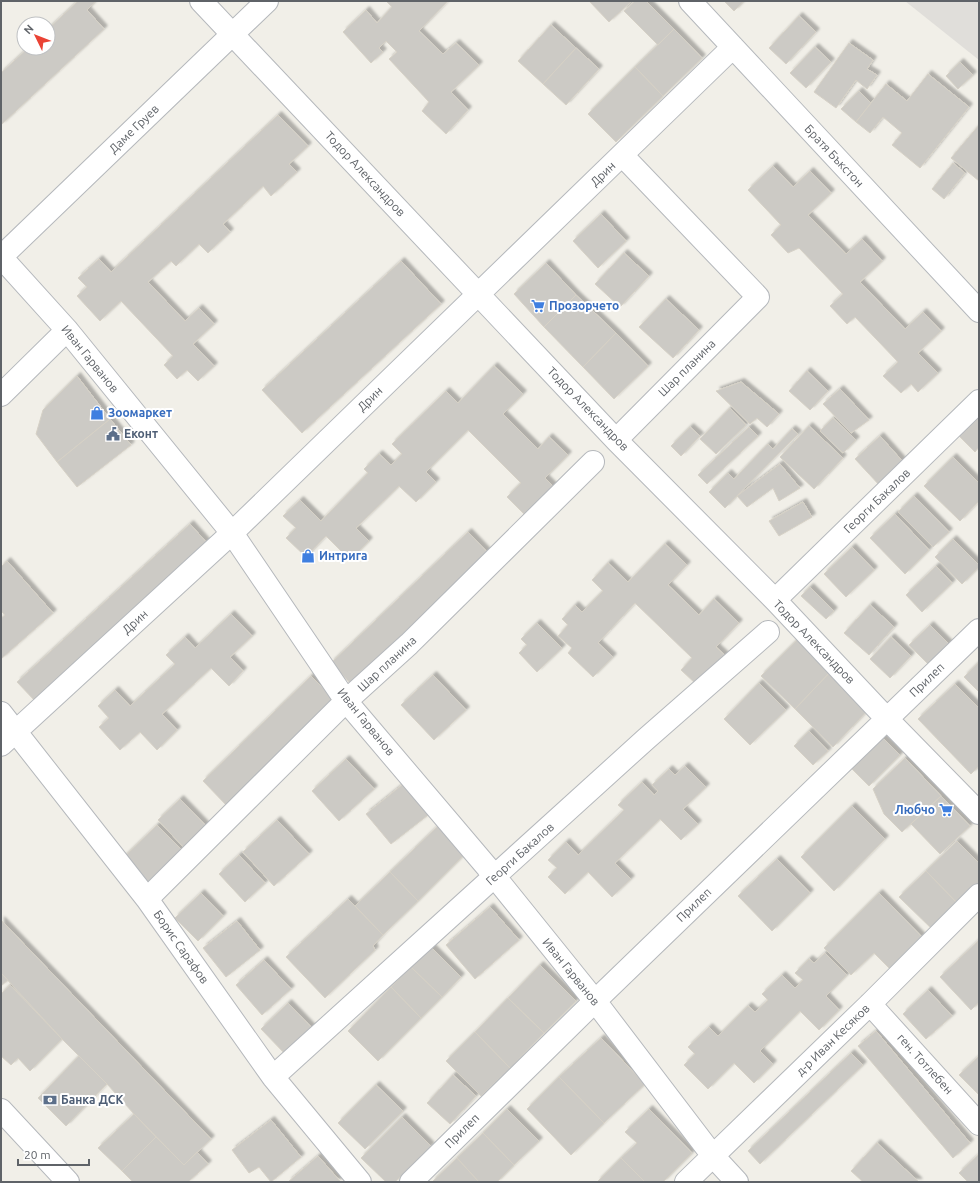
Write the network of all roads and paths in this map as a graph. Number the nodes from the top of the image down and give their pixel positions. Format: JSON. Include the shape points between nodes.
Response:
{"nodes":[{"id":1,"x":201,"y":1,"type":"edge"},
{"id":2,"x":267,"y":1,"type":"edge"},
{"id":3,"x":690,"y":1,"type":"edge"},
{"id":4,"x":233,"y":34,"type":"junction"},
{"id":5,"x":734,"y":48,"type":"junction"},
{"id":6,"x":622,"y":155,"type":"junction"},
{"id":7,"x":1,"y":257,"type":"edge"},
{"id":8,"x":478,"y":293,"type":"junction"},
{"id":9,"x":979,"y":311,"type":"edge"},
{"id":10,"x":67,"y":330,"type":"junction"},
{"id":11,"x":1,"y":395,"type":"edge"},
{"id":12,"x":979,"y":401,"type":"edge"},
{"id":13,"x":616,"y":440,"type":"junction"},
{"id":14,"x":593,"y":462,"type":"dead end"},
{"id":15,"x":232,"y":533,"type":"junction"},
{"id":16,"x":775,"y":600,"type":"junction"},
{"id":17,"x":979,"y":630,"type":"edge"},
{"id":18,"x":768,"y":632,"type":"dead end"},
{"id":19,"x":346,"y":701,"type":"junction"},
{"id":20,"x":1,"y":713,"type":"edge"},
{"id":21,"x":887,"y":719,"type":"junction"},
{"id":22,"x":8,"y":738,"type":"edge"},
{"id":23,"x":979,"y":813,"type":"edge"},
{"id":24,"x":494,"y":877,"type":"junction"},
{"id":25,"x":979,"y":895,"type":"edge"},
{"id":26,"x":147,"y":899,"type":"junction"},
{"id":27,"x":595,"y":1000,"type":"junction"},
{"id":28,"x":870,"y":1004,"type":"junction"},
{"id":29,"x":273,"y":1077,"type":"junction"},
{"id":30,"x":1,"y":1110,"type":"edge"},
{"id":31,"x":979,"y":1124,"type":"edge"},
{"id":32,"x":713,"y":1156,"type":"junction"},
{"id":33,"x":58,"y":1179,"type":"edge"},
{"id":34,"x":360,"y":1182,"type":"edge"},
{"id":35,"x":410,"y":1182,"type":"edge"},
{"id":36,"x":686,"y":1182,"type":"edge"},
{"id":37,"x":737,"y":1182,"type":"edge"}],
"edges":[{"from":1,"to":4,"type":"street","name":"Тодор Александров"},
{"from":2,"to":4,"type":"street","name":"Даме Груев"},
{"from":3,"to":5,"type":"street","name":"Братя Бъкстон"},
{"from":4,"to":7,"type":"street","name":"Даме Груев"},
{"from":4,"to":8,"type":"street","name":"Тодор Александров"},
{"from":5,"to":6,"type":"street","name":"Дрин"},
{"from":5,"to":9,"type":"street","name":"Братя Бъкстон"},
{"from":6,"to":8,"type":"street","name":"Дрин"},
{"from":6,"to":13,"type":"street","name":"Шар планина","via":[[758,297]]},
{"from":7,"to":10,"type":"street","name":"Иван Гарванов"},
{"from":8,"to":13,"type":"street","name":"Тодор Александров"},
{"from":8,"to":15,"type":"street","name":"Дрин"},
{"from":10,"to":11,"type":"street"},
{"from":10,"to":15,"type":"street","name":"Иван Гарванов"},
{"from":12,"to":16,"type":"street","name":"Георги Бакалов"},
{"from":13,"to":16,"type":"street","name":"Тодор Александров"},
{"from":14,"to":19,"type":"street","name":"Шар планина","via":[[408,644]]},
{"from":15,"to":19,"type":"street","name":"Иван Гарванов"},
{"from":15,"to":22,"type":"street","name":"Дрин"},
{"from":16,"to":21,"type":"street","name":"Тодор Александров"},
{"from":17,"to":21,"type":"street","name":"Прилеп"},
{"from":18,"to":24,"type":"street","name":"Георги Бакалов"},
{"from":19,"to":24,"type":"street","name":"Иван Гарванов"},
{"from":19,"to":26,"type":"street","name":"Шар планина"},
{"from":20,"to":22,"type":"street","name":"Борис Сарафов"},
{"from":21,"to":23,"type":"street","name":"Тодор Александров"},
{"from":21,"to":27,"type":"street","name":"Прилеп"},
{"from":22,"to":26,"type":"street","name":"Борис Сарафов"},
{"from":24,"to":27,"type":"street","name":"Иван Гарванов"},
{"from":24,"to":29,"type":"street","name":"Георги Бакалов"},
{"from":25,"to":28,"type":"street","name":"д-р Иван Кесяков"},
{"from":26,"to":29,"type":"street","name":"Борис Сарафов"},
{"from":27,"to":32,"type":"street","name":"Иван Гарванов"},
{"from":27,"to":35,"type":"street","name":"Прилеп"},
{"from":28,"to":31,"type":"street","name":"ген. Тотлебен"},
{"from":28,"to":32,"type":"street","name":"д-р Иван Кесяков"},
{"from":29,"to":34,"type":"street","name":"Борис Сарафов"},
{"from":30,"to":33,"type":"street"},
{"from":32,"to":36,"type":"street","name":"д-р Иван Кесяков"},
{"from":32,"to":37,"type":"street","name":"Иван Гарванов"}]}
